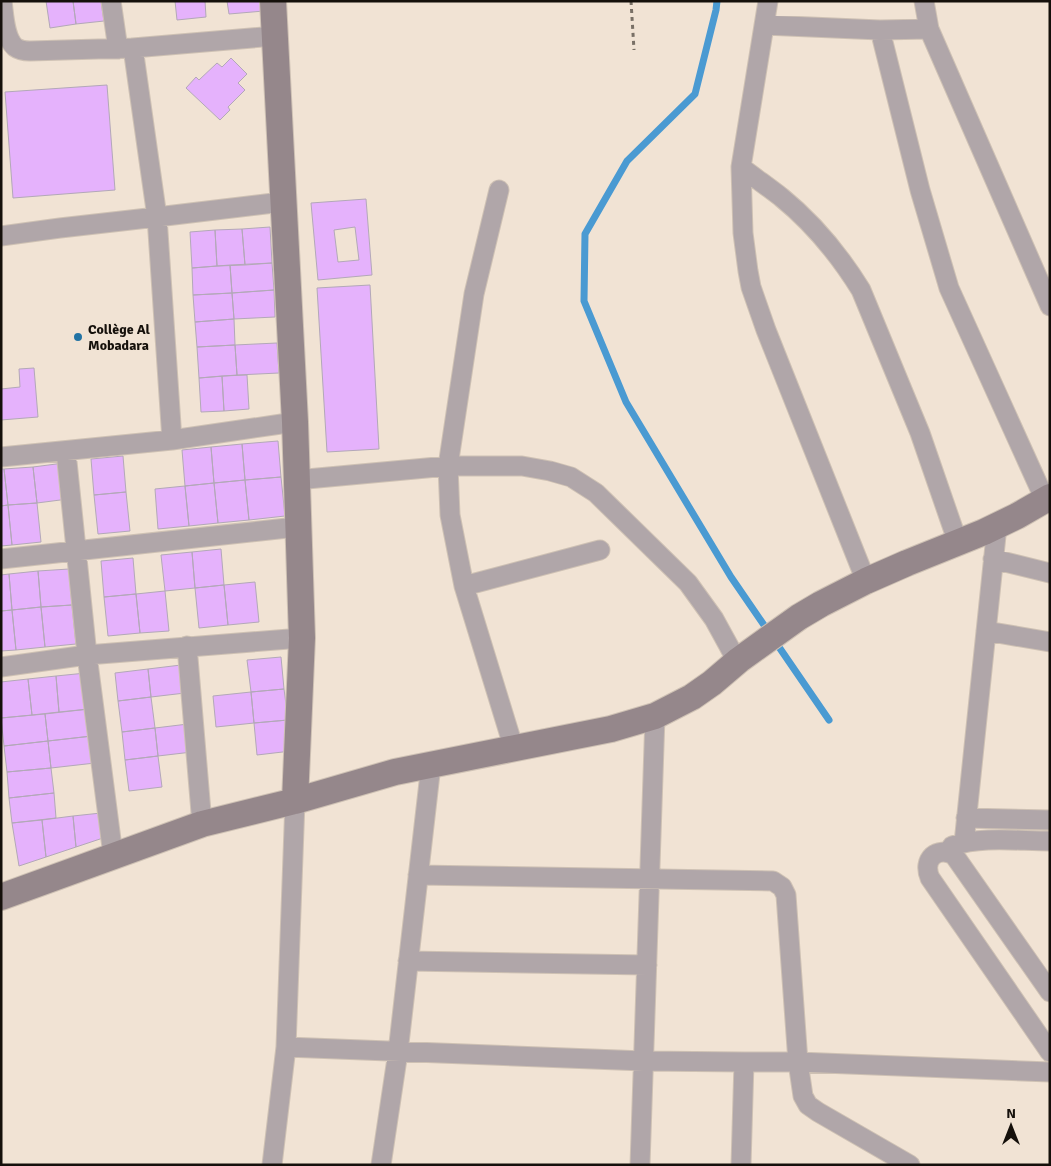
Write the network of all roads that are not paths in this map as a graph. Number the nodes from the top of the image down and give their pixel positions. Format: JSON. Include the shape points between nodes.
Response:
{"nodes":[{"id":1,"x":2,"y":1,"type":"edge"},
{"id":2,"x":111,"y":1,"type":"edge"},
{"id":3,"x":274,"y":1,"type":"edge"},
{"id":4,"x":768,"y":1,"type":"edge"},
{"id":5,"x":924,"y":1,"type":"edge"},
{"id":6,"x":764,"y":25,"type":"junction"},
{"id":7,"x":929,"y":29,"type":"junction"},
{"id":8,"x":880,"y":30,"type":"junction"},
{"id":9,"x":275,"y":36,"type":"junction"},
{"id":10,"x":125,"y":48,"type":"junction"},
{"id":11,"x":8,"y":49,"type":"edge"},
{"id":12,"x":741,"y":167,"type":"junction"},
{"id":13,"x":499,"y":190,"type":"dead end"},
{"id":14,"x":282,"y":202,"type":"junction"},
{"id":15,"x":158,"y":217,"type":"junction"},
{"id":16,"x":1,"y":236,"type":"edge"},
{"id":17,"x":1050,"y":306,"type":"edge"},
{"id":18,"x":295,"y":422,"type":"junction"},
{"id":19,"x":172,"y":440,"type":"junction"},
{"id":20,"x":66,"y":452,"type":"junction"},
{"id":21,"x":1,"y":457,"type":"edge"},
{"id":22,"x":448,"y":466,"type":"junction"},
{"id":23,"x":296,"y":480,"type":"junction"},
{"id":24,"x":1047,"y":498,"type":"edge"},
{"id":25,"x":997,"y":526,"type":"junction"},
{"id":26,"x":297,"y":527,"type":"junction"},
{"id":27,"x":958,"y":543,"type":"junction"},
{"id":28,"x":76,"y":550,"type":"junction"},
{"id":29,"x":600,"y":550,"type":"dead end"},
{"id":30,"x":1,"y":559,"type":"edge"},
{"id":31,"x":993,"y":559,"type":"junction"},
{"id":32,"x":1050,"y":573,"type":"edge"},
{"id":33,"x":866,"y":581,"type":"junction"},
{"id":34,"x":464,"y":586,"type":"junction"},
{"id":35,"x":986,"y":631,"type":"junction"},
{"id":36,"x":302,"y":638,"type":"junction"},
{"id":37,"x":1050,"y":642,"type":"edge"},
{"id":38,"x":186,"y":646,"type":"junction"},
{"id":39,"x":87,"y":655,"type":"junction"},
{"id":40,"x":738,"y":660,"type":"junction"},
{"id":41,"x":1,"y":667,"type":"edge"},
{"id":42,"x":655,"y":716,"type":"junction"},
{"id":43,"x":514,"y":749,"type":"junction"},
{"id":44,"x":431,"y":765,"type":"junction"},
{"id":45,"x":295,"y":801,"type":"junction"},
{"id":46,"x":966,"y":818,"type":"junction"},
{"id":47,"x":1050,"y":820,"type":"edge"},
{"id":48,"x":202,"y":824,"type":"junction"},
{"id":49,"x":1050,"y":841,"type":"edge"},
{"id":50,"x":964,"y":843,"type":"junction"},
{"id":51,"x":942,"y":851,"type":"junction"},
{"id":52,"x":113,"y":855,"type":"junction"},
{"id":53,"x":418,"y":875,"type":"junction"},
{"id":54,"x":650,"y":878,"type":"junction"},
{"id":55,"x":1,"y":897,"type":"edge"},
{"id":56,"x":408,"y":960,"type":"junction"},
{"id":57,"x":647,"y":965,"type":"junction"},
{"id":58,"x":1050,"y":992,"type":"edge"},
{"id":59,"x":286,"y":1047,"type":"junction"},
{"id":60,"x":398,"y":1052,"type":"junction"},
{"id":61,"x":1050,"y":1052,"type":"edge"},
{"id":62,"x":644,"y":1061,"type":"junction"},
{"id":63,"x":744,"y":1062,"type":"junction"},
{"id":64,"x":798,"y":1062,"type":"junction"},
{"id":65,"x":1050,"y":1072,"type":"edge"},
{"id":66,"x":272,"y":1165,"type":"edge"},
{"id":67,"x":381,"y":1165,"type":"edge"},
{"id":68,"x":640,"y":1165,"type":"edge"},
{"id":69,"x":741,"y":1165,"type":"edge"},
{"id":70,"x":910,"y":1165,"type":"edge"}],
"edges":[{"from":1,"to":11,"type":"street"},
{"from":2,"to":10,"type":"street"},
{"from":3,"to":9,"type":"street"},
{"from":4,"to":6,"type":"street"},
{"from":5,"to":7,"type":"street"},
{"from":6,"to":8,"type":"street"},
{"from":6,"to":12,"type":"street"},
{"from":7,"to":8,"type":"street"},
{"from":7,"to":17,"type":"street"},
{"from":8,"to":24,"type":"street","via":[[920,190],[949,288]]},
{"from":9,"to":10,"type":"street"},
{"from":9,"to":14,"type":"street"},
{"from":10,"to":11,"type":"street"},
{"from":10,"to":15,"type":"street"},
{"from":12,"to":27,"type":"street","via":[[782,198],[815,230],[861,290],[920,433]]},
{"from":12,"to":33,"type":"street","via":[[743,233],[752,287]]},
{"from":13,"to":22,"type":"street","via":[[474,294]]},
{"from":14,"to":15,"type":"street"},
{"from":14,"to":18,"type":"street"},
{"from":15,"to":16,"type":"street"},
{"from":15,"to":19,"type":"street"},
{"from":18,"to":19,"type":"street"},
{"from":18,"to":23,"type":"street"},
{"from":19,"to":20,"type":"street"},
{"from":20,"to":21,"type":"street"},
{"from":20,"to":28,"type":"street"},
{"from":22,"to":23,"type":"street"},
{"from":22,"to":34,"type":"street","via":[[450,515]]},
{"from":22,"to":40,"type":"street","via":[[522,466],[550,471],[571,477],[596,493],[688,584]]},
{"from":23,"to":26,"type":"street"},
{"from":24,"to":25,"type":"street"},
{"from":25,"to":27,"type":"street"},
{"from":25,"to":31,"type":"street"},
{"from":26,"to":28,"type":"street"},
{"from":26,"to":36,"type":"street"},
{"from":27,"to":33,"type":"street"},
{"from":28,"to":30,"type":"street"},
{"from":28,"to":39,"type":"street"},
{"from":29,"to":34,"type":"street"},
{"from":31,"to":32,"type":"street"},
{"from":31,"to":35,"type":"street"},
{"from":33,"to":40,"type":"street","via":[[799,617]]},
{"from":34,"to":43,"type":"street"},
{"from":35,"to":37,"type":"street"},
{"from":35,"to":46,"type":"street"},
{"from":36,"to":38,"type":"street"},
{"from":36,"to":45,"type":"street"},
{"from":38,"to":39,"type":"street"},
{"from":38,"to":48,"type":"street"},
{"from":39,"to":41,"type":"street"},
{"from":39,"to":52,"type":"street"},
{"from":40,"to":42,"type":"street","via":[[692,697]]},
{"from":42,"to":43,"type":"street","via":[[611,729]]},
{"from":42,"to":54,"type":"street"},
{"from":43,"to":44,"type":"street"},
{"from":44,"to":45,"type":"street"},
{"from":44,"to":53,"type":"street"},
{"from":45,"to":48,"type":"street"},
{"from":45,"to":59,"type":"street"},
{"from":46,"to":47,"type":"street"},
{"from":46,"to":50,"type":"street"},
{"from":48,"to":52,"type":"street"},
{"from":49,"to":50,"type":"street","via":[[985,840]]},
{"from":50,"to":51,"type":"street"},
{"from":51,"to":58,"type":"street","via":[[958,860]]},
{"from":51,"to":61,"type":"street","via":[[930,858],[930,878]]},
{"from":52,"to":55,"type":"street"},
{"from":53,"to":54,"type":"street"},
{"from":53,"to":56,"type":"street"},
{"from":54,"to":57,"type":"street"},
{"from":54,"to":64,"type":"street","via":[[773,881],[782,887],[786,895]]},
{"from":56,"to":57,"type":"street"},
{"from":56,"to":60,"type":"street"},
{"from":57,"to":62,"type":"street"},
{"from":59,"to":60,"type":"street"},
{"from":59,"to":66,"type":"street"},
{"from":60,"to":62,"type":"street"},
{"from":60,"to":67,"type":"street"},
{"from":62,"to":63,"type":"street"},
{"from":62,"to":68,"type":"street"},
{"from":63,"to":64,"type":"street"},
{"from":63,"to":69,"type":"street"},
{"from":64,"to":65,"type":"street"},
{"from":64,"to":70,"type":"street","via":[[803,1096],[808,1105]]}]}
